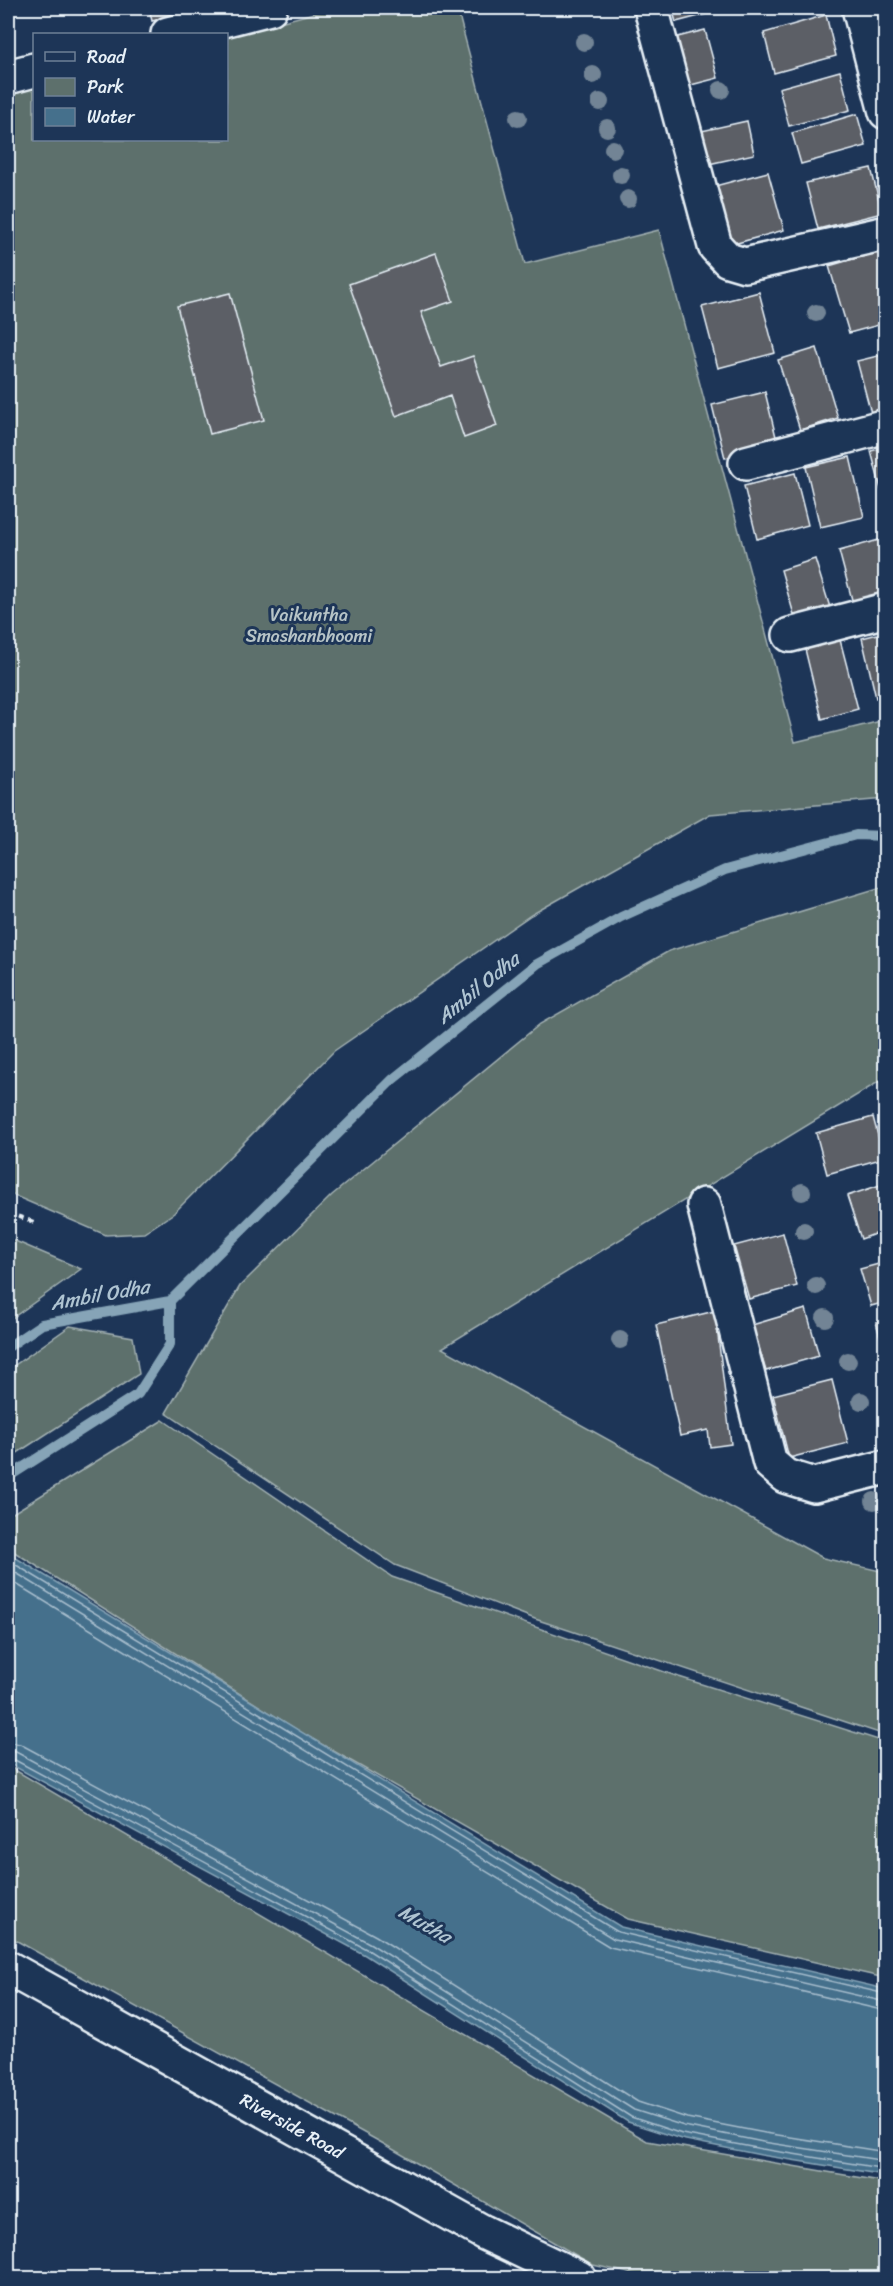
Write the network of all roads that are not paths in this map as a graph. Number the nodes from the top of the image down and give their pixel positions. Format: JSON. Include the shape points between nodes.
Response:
{"nodes":[{"id":1,"x":270,"y":8,"type":"edge"},
{"id":2,"x":651,"y":8,"type":"edge"},
{"id":3,"x":859,"y":8,"type":"edge"},
{"id":4,"x":172,"y":33,"type":"edge"},
{"id":5,"x":33,"y":70,"type":"edge"},
{"id":6,"x":8,"y":77,"type":"edge"},
{"id":7,"x":885,"y":112,"type":"edge"},
{"id":8,"x":885,"y":233,"type":"edge"},
{"id":9,"x":885,"y":426,"type":"edge"},
{"id":10,"x":746,"y":463,"type":"dead end"},
{"id":11,"x":885,"y":610,"type":"edge"},
{"id":12,"x":790,"y":635,"type":"dead end"},
{"id":13,"x":704,"y":1205,"type":"dead end"},
{"id":14,"x":885,"y":1467,"type":"edge"},
{"id":15,"x":8,"y":1968,"type":"edge"},
{"id":16,"x":579,"y":2278,"type":"edge"}],
"edges":[{"from":1,"to":4,"type":"street"},
{"from":2,"to":8,"type":"street","via":[[715,246],[728,260],[745,266]]},
{"from":3,"to":7,"type":"street"},
{"from":5,"to":6,"type":"street"},
{"from":9,"to":10,"type":"street"},
{"from":11,"to":12,"type":"street"},
{"from":13,"to":14,"type":"street","via":[[770,1463],[785,1476],[814,1485]]},
{"from":15,"to":16,"type":"street","name":"Riverside Road","via":[[483,2232]]}]}
